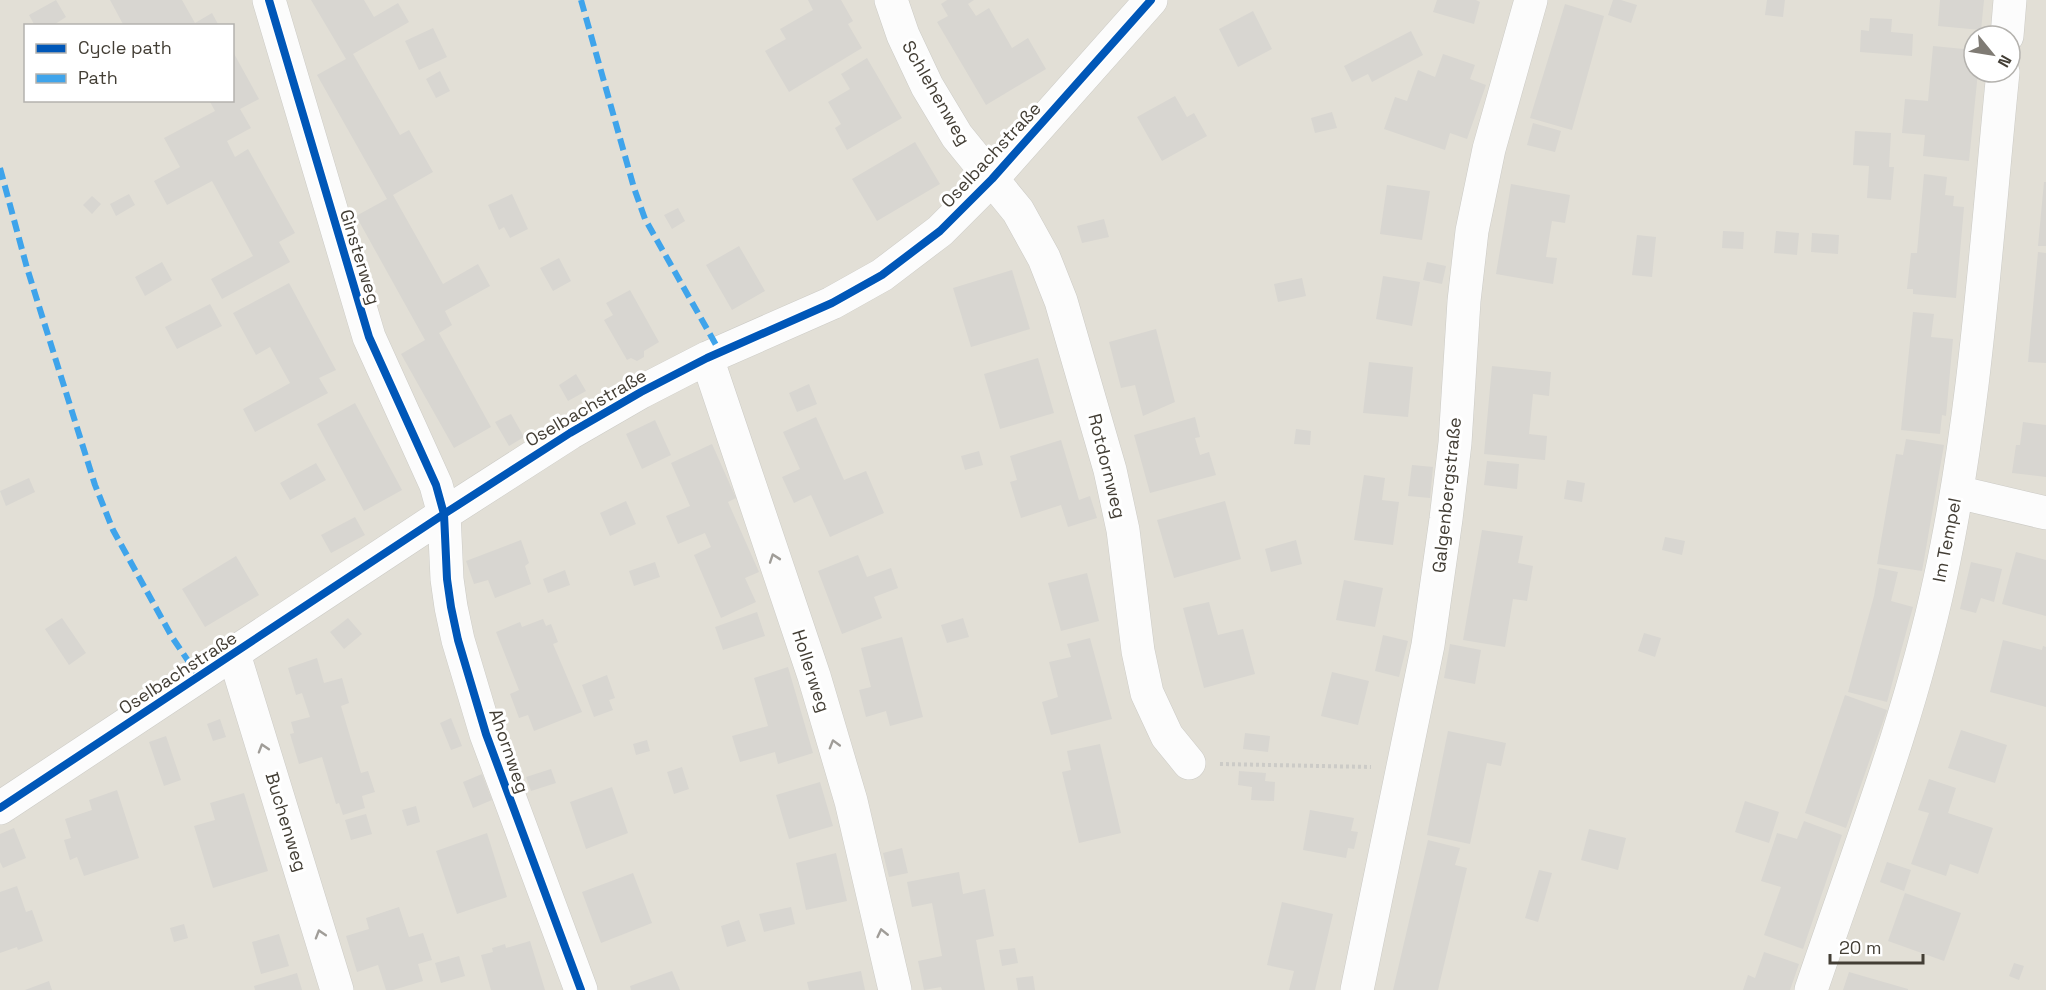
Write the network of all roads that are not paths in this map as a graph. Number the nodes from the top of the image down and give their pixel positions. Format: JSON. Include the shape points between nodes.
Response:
{"nodes":[{"id":1,"x":269,"y":0,"type":"edge"},
{"id":2,"x":891,"y":0,"type":"edge"},
{"id":3,"x":1151,"y":0,"type":"edge"},
{"id":4,"x":1531,"y":0,"type":"edge"},
{"id":5,"x":2010,"y":0,"type":"edge"},
{"id":6,"x":2008,"y":24,"type":"edge"},
{"id":7,"x":2002,"y":84,"type":"edge"},
{"id":8,"x":992,"y":179,"type":"junction"},
{"id":9,"x":707,"y":358,"type":"junction"},
{"id":10,"x":1957,"y":492,"type":"junction"},
{"id":11,"x":2046,"y":513,"type":"edge"},
{"id":12,"x":444,"y":514,"type":"junction"},
{"id":13,"x":234,"y":654,"type":"junction"},
{"id":14,"x":1189,"y":763,"type":"road end"},
{"id":15,"x":0,"y":808,"type":"edge"},
{"id":16,"x":337,"y":990,"type":"edge"},
{"id":17,"x":581,"y":990,"type":"edge"},
{"id":18,"x":895,"y":990,"type":"edge"},
{"id":19,"x":1357,"y":990,"type":"edge"},
{"id":20,"x":1811,"y":990,"type":"edge"}],
"edges":[{"from":1,"to":12,"type":"street","name":"Ginsterweg","via":[[369,337],[436,485]]},
{"from":2,"to":8,"type":"street","name":"Schlehenweg","via":[[927,86],[957,136]]},
{"from":3,"to":8,"type":"street","name":"Oselbachstraße"},
{"from":4,"to":19,"type":"street","name":"Galgenbergstraße","via":[[1489,149],[1472,231],[1455,443],[1428,645]]},
{"from":5,"to":6,"type":"street"},
{"from":7,"to":10,"type":"street","name":"Im Tempel"},
{"from":8,"to":9,"type":"street","name":"Oselbachstraße","via":[[940,231],[882,275],[832,303]]},
{"from":8,"to":14,"type":"street","name":"Rotdornweg","via":[[1018,211],[1044,258],[1061,301],[1115,490],[1147,693],[1167,736]]},
{"from":9,"to":12,"type":"street","name":"Oselbachstraße","via":[[570,433]]},
{"from":18,"to":9,"type":"street","name":"Hollerweg","one_way":true,"via":[[851,801],[814,676]]},
{"from":10,"to":11,"type":"street"},
{"from":10,"to":20,"type":"street","name":"Im Tempel","via":[[1940,580],[1902,723]]},
{"from":12,"to":13,"type":"street","name":"Oselbachstraße"},
{"from":12,"to":17,"type":"street","name":"Ahornweg","via":[[447,579],[458,640],[486,734]]},
{"from":13,"to":15,"type":"street","name":"Oselbachstraße"},
{"from":16,"to":13,"type":"street","name":"Buchenweg","one_way":true}]}
